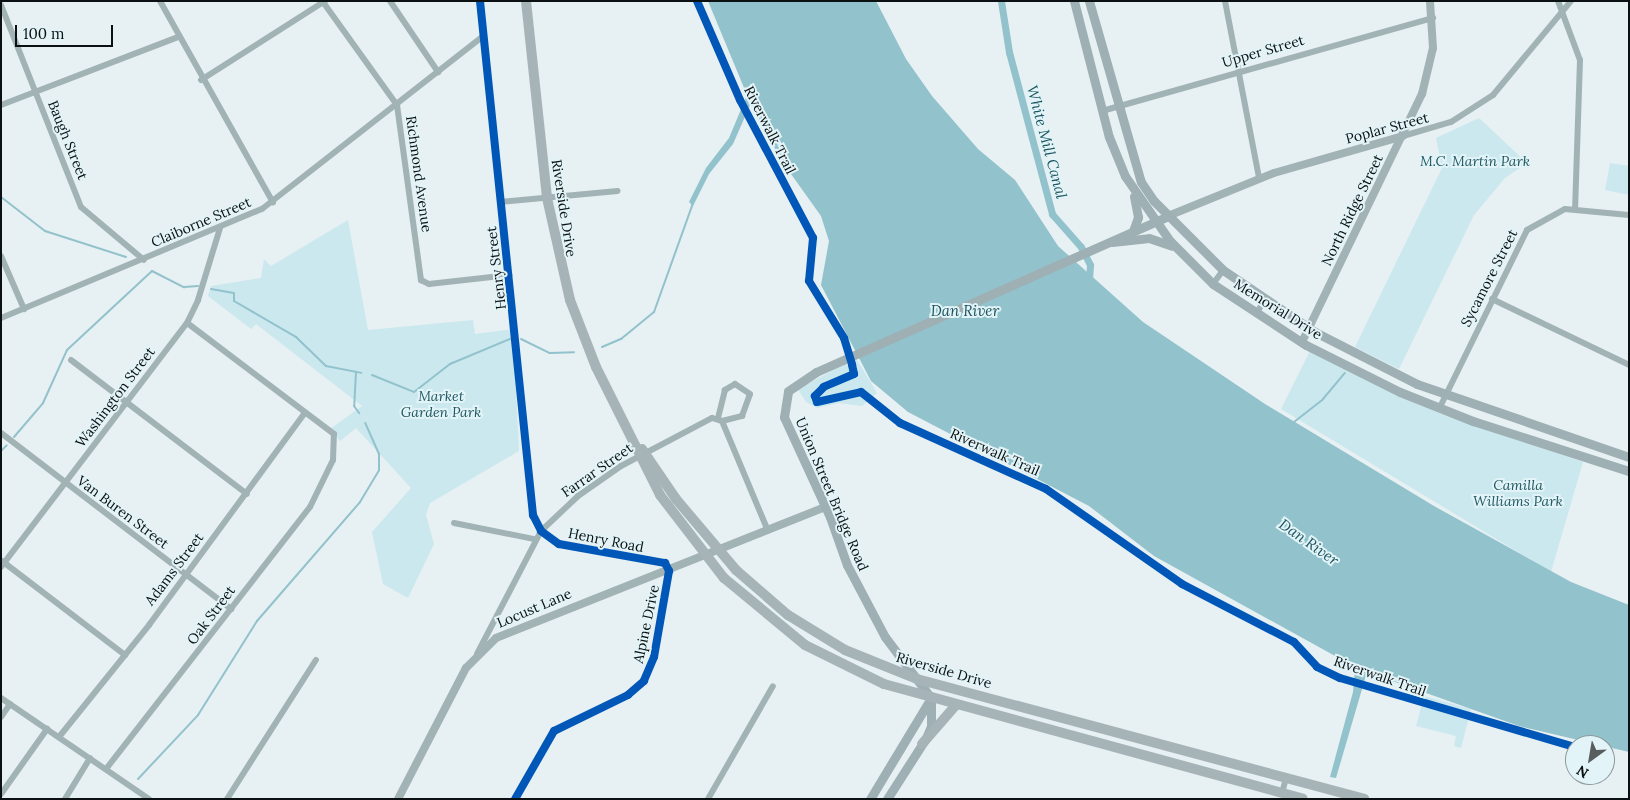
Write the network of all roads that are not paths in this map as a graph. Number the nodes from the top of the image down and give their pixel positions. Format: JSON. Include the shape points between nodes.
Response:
{"nodes":[{"id":1,"x":160,"y":1,"type":"edge"},
{"id":2,"x":390,"y":1,"type":"edge"},
{"id":3,"x":480,"y":1,"type":"edge"},
{"id":4,"x":526,"y":1,"type":"edge"},
{"id":5,"x":1074,"y":1,"type":"edge"},
{"id":6,"x":1089,"y":1,"type":"edge"},
{"id":7,"x":1225,"y":1,"type":"edge"},
{"id":8,"x":1430,"y":1,"type":"edge"},
{"id":9,"x":1558,"y":1,"type":"edge"},
{"id":10,"x":1571,"y":1,"type":"edge"},
{"id":11,"x":324,"y":2,"type":"edge"},
{"id":12,"x":1,"y":5,"type":"edge"},
{"id":13,"x":1561,"y":12,"type":"junction"},
{"id":14,"x":1433,"y":18,"type":"junction"},
{"id":15,"x":178,"y":37,"type":"junction"},
{"id":16,"x":482,"y":37,"type":"junction"},
{"id":17,"x":1238,"y":70,"type":"junction"},
{"id":18,"x":438,"y":72,"type":"junction"},
{"id":19,"x":201,"y":80,"type":"junction"},
{"id":20,"x":35,"y":92,"type":"junction"},
{"id":21,"x":1,"y":105,"type":"edge"},
{"id":22,"x":397,"y":105,"type":"junction"},
{"id":23,"x":1116,"y":107,"type":"junction"},
{"id":24,"x":1102,"y":111,"type":"junction"},
{"id":25,"x":1403,"y":136,"type":"junction"},
{"id":26,"x":1259,"y":178,"type":"junction"},
{"id":27,"x":1132,"y":186,"type":"junction"},
{"id":28,"x":617,"y":191,"type":"dead end"},
{"id":29,"x":547,"y":198,"type":"junction"},
{"id":30,"x":273,"y":202,"type":"junction"},
{"id":31,"x":500,"y":202,"type":"junction"},
{"id":32,"x":1575,"y":208,"type":"junction"},
{"id":33,"x":1629,"y":215,"type":"edge"},
{"id":34,"x":1168,"y":216,"type":"junction"},
{"id":35,"x":1155,"y":221,"type":"junction"},
{"id":36,"x":220,"y":228,"type":"junction"},
{"id":37,"x":1133,"y":231,"type":"junction"},
{"id":38,"x":1108,"y":243,"type":"junction"},
{"id":39,"x":1176,"y":248,"type":"junction"},
{"id":40,"x":1,"y":256,"type":"edge"},
{"id":41,"x":144,"y":260,"type":"junction"},
{"id":42,"x":1223,"y":270,"type":"junction"},
{"id":43,"x":509,"y":275,"type":"junction"},
{"id":44,"x":1213,"y":284,"type":"junction"},
{"id":45,"x":1265,"y":299,"type":"junction"},
{"id":46,"x":1492,"y":299,"type":"junction"},
{"id":47,"x":24,"y":309,"type":"junction"},
{"id":48,"x":1256,"y":314,"type":"junction"},
{"id":49,"x":1,"y":318,"type":"edge"},
{"id":50,"x":186,"y":323,"type":"junction"},
{"id":51,"x":1308,"y":328,"type":"junction"},
{"id":52,"x":1302,"y":342,"type":"junction"},
{"id":53,"x":71,"y":360,"type":"dead end"},
{"id":54,"x":1629,"y":365,"type":"edge"},
{"id":55,"x":1445,"y":396,"type":"junction"},
{"id":56,"x":125,"y":404,"type":"junction"},
{"id":57,"x":616,"y":408,"type":"junction"},
{"id":58,"x":1439,"y":409,"type":"junction"},
{"id":59,"x":305,"y":413,"type":"junction"},
{"id":60,"x":720,"y":420,"type":"junction"},
{"id":61,"x":1,"y":433,"type":"edge"},
{"id":62,"x":1629,"y":457,"type":"edge"},
{"id":63,"x":1629,"y":471,"type":"edge"},
{"id":64,"x":66,"y":483,"type":"junction"},
{"id":65,"x":247,"y":494,"type":"junction"},
{"id":66,"x":826,"y":508,"type":"junction"},
{"id":67,"x":454,"y":524,"type":"dead end"},
{"id":68,"x":541,"y":531,"type":"junction"},
{"id":69,"x":768,"y":531,"type":"junction"},
{"id":70,"x":534,"y":539,"type":"junction"},
{"id":71,"x":718,"y":551,"type":"junction"},
{"id":72,"x":705,"y":556,"type":"junction"},
{"id":73,"x":2,"y":563,"type":"edge"},
{"id":74,"x":669,"y":568,"type":"junction"},
{"id":75,"x":186,"y":574,"type":"junction"},
{"id":76,"x":231,"y":609,"type":"junction"},
{"id":77,"x":477,"y":654,"type":"junction"},
{"id":78,"x":125,"y":655,"type":"junction"},
{"id":79,"x":316,"y":660,"type":"dead end"},
{"id":80,"x":917,"y":679,"type":"junction"},
{"id":81,"x":773,"y":686,"type":"dead end"},
{"id":82,"x":1,"y":698,"type":"edge"},
{"id":83,"x":930,"y":698,"type":"junction"},
{"id":84,"x":10,"y":704,"type":"junction"},
{"id":85,"x":956,"y":705,"type":"junction"},
{"id":86,"x":1,"y":717,"type":"edge"},
{"id":87,"x":1092,"y":726,"type":"junction"},
{"id":88,"x":47,"y":729,"type":"junction"},
{"id":89,"x":908,"y":735,"type":"junction"},
{"id":90,"x":60,"y":737,"type":"junction"},
{"id":91,"x":1089,"y":741,"type":"junction"},
{"id":92,"x":922,"y":744,"type":"junction"},
{"id":93,"x":90,"y":758,"type":"junction"},
{"id":94,"x":106,"y":769,"type":"junction"},
{"id":95,"x":1286,"y":778,"type":"junction"},
{"id":96,"x":1282,"y":793,"type":"junction"},
{"id":97,"x":1,"y":794,"type":"edge"},
{"id":98,"x":400,"y":798,"type":"edge"},
{"id":99,"x":65,"y":799,"type":"edge"},
{"id":100,"x":149,"y":799,"type":"edge"},
{"id":101,"x":227,"y":799,"type":"edge"},
{"id":102,"x":515,"y":799,"type":"edge"},
{"id":103,"x":708,"y":799,"type":"edge"},
{"id":104,"x":870,"y":799,"type":"edge"},
{"id":105,"x":887,"y":799,"type":"edge"},
{"id":106,"x":1303,"y":799,"type":"edge"},
{"id":107,"x":1364,"y":799,"type":"edge"}],
"edges":[{"from":1,"to":15,"type":"street"},
{"from":2,"to":18,"type":"street"},
{"from":3,"to":16,"type":"street","name":"Henry Street"},
{"from":4,"to":29,"type":"main road","name":"Riverside Drive"},
{"from":5,"to":24,"type":"main road","name":"Memorial Drive"},
{"from":6,"to":23,"type":"main road","name":"Memorial Drive"},
{"from":7,"to":17,"type":"street"},
{"from":8,"to":14,"type":"street","name":"North Ridge Street"},
{"from":9,"to":13,"type":"street"},
{"from":10,"to":13,"type":"street","name":"Poplar Street"},
{"from":11,"to":19,"type":"street"},
{"from":11,"to":22,"type":"street","name":"Richmond Avenue"},
{"from":12,"to":20,"type":"street","name":"Baugh Street"},
{"from":13,"to":25,"type":"street","name":"Poplar Street","via":[[1504,84],[1480,106],[1451,122]]},
{"from":13,"to":32,"type":"street","via":[[1580,60]]},
{"from":14,"to":17,"type":"street","name":"Upper Street"},
{"from":14,"to":25,"type":"street","name":"North Ridge Street","via":[[1428,78]]},
{"from":15,"to":19,"type":"street"},
{"from":15,"to":20,"type":"street"},
{"from":16,"to":18,"type":"street","name":"Claiborne Street"},
{"from":16,"to":31,"type":"street","name":"Henry Street"},
{"from":17,"to":23,"type":"street","name":"Upper Street"},
{"from":17,"to":26,"type":"street"},
{"from":18,"to":22,"type":"street","name":"Claiborne Street"},
{"from":19,"to":30,"type":"street"},
{"from":20,"to":21,"type":"street"},
{"from":20,"to":41,"type":"street","name":"Baugh Street","via":[[82,207]]},
{"from":22,"to":30,"type":"street","name":"Claiborne Street"},
{"from":22,"to":43,"type":"street","name":"Richmond Avenue","via":[[420,277],[429,284]]},
{"from":23,"to":24,"type":"street","name":"Upper Street"},
{"from":23,"to":34,"type":"main road","name":"Memorial Drive","via":[[1141,182]]},
{"from":24,"to":27,"type":"main road","name":"Memorial Drive"},
{"from":25,"to":26,"type":"street","name":"Poplar Street"},
{"from":25,"to":51,"type":"street","name":"North Ridge Street"},
{"from":26,"to":34,"type":"street","name":"Poplar Street"},
{"from":27,"to":35,"type":"main road","name":"Memorial Drive"},
{"from":27,"to":37,"type":"main road","via":[[1138,210]]},
{"from":28,"to":29,"type":"street"},
{"from":29,"to":31,"type":"street"},
{"from":29,"to":57,"type":"main road","name":"Riverside Drive","via":[[570,300]]},
{"from":30,"to":36,"type":"street","name":"Claiborne Street"},
{"from":31,"to":43,"type":"street","name":"Henry Street"},
{"from":32,"to":33,"type":"street","name":"Sycamore Street"},
{"from":32,"to":46,"type":"street","name":"Sycamore Street","via":[[1544,217],[1527,230]]},
{"from":34,"to":35,"type":"main road","name":"Union Street Bridge Road"},
{"from":34,"to":42,"type":"main road","name":"Memorial Drive"},
{"from":35,"to":37,"type":"main road","name":"Union Street Bridge Road"},
{"from":35,"to":39,"type":"main road","name":"Memorial Drive"},
{"from":36,"to":41,"type":"street","name":"Claiborne Street"},
{"from":36,"to":50,"type":"street","name":"Washington Street","via":[[198,300]]},
{"from":37,"to":38,"type":"main road","name":"Union Street Bridge Road"},
{"from":38,"to":39,"type":"main road","via":[[1149,238]]},
{"from":38,"to":66,"type":"main road","name":"Union Street Bridge Road","via":[[816,372],[788,391],[784,417]]},
{"from":39,"to":44,"type":"main road","name":"Memorial Drive"},
{"from":40,"to":47,"type":"street"},
{"from":41,"to":47,"type":"street","name":"Claiborne Street"},
{"from":42,"to":44,"type":"street"},
{"from":42,"to":45,"type":"main road","name":"Memorial Drive"},
{"from":43,"to":68,"type":"street","name":"Henry Street","via":[[522,438],[533,515]]},
{"from":44,"to":48,"type":"main road","name":"Memorial Drive"},
{"from":45,"to":48,"type":"street"},
{"from":45,"to":51,"type":"main road","name":"Memorial Drive"},
{"from":46,"to":54,"type":"street"},
{"from":46,"to":55,"type":"street","name":"Sycamore Street"},
{"from":47,"to":49,"type":"street","name":"Claiborne Street"},
{"from":48,"to":52,"type":"main road","name":"Memorial Drive"},
{"from":50,"to":56,"type":"street","name":"Washington Street"},
{"from":50,"to":59,"type":"street"},
{"from":51,"to":52,"type":"street","name":"North Ridge Street"},
{"from":51,"to":55,"type":"main road","name":"Memorial Drive"},
{"from":52,"to":58,"type":"main road","name":"Memorial Drive"},
{"from":53,"to":56,"type":"street"},
{"from":55,"to":58,"type":"street","name":"Sycamore Street"},
{"from":55,"to":62,"type":"main road","name":"Memorial Drive"},
{"from":56,"to":64,"type":"street","name":"Washington Street"},
{"from":56,"to":65,"type":"street"},
{"from":57,"to":71,"type":"main road","name":"Riverside Drive","via":[[669,490]]},
{"from":57,"to":72,"type":"main road","name":"Riverside Drive","via":[[660,495]]},
{"from":58,"to":63,"type":"main road","name":"Memorial Drive"},
{"from":59,"to":65,"type":"street","name":"Adams Street"},
{"from":59,"to":76,"type":"street","name":"Oak Street","via":[[335,437],[330,471],[316,499]]},
{"from":60,"to":60,"type":"street","name":"Farrar Street","via":[[725,390],[735,384],[743,387],[750,394],[747,412]]},
{"from":60,"to":68,"type":"street","name":"Farrar Street","via":[[655,447],[621,466],[578,496]]},
{"from":60,"to":69,"type":"street"},
{"from":61,"to":64,"type":"street","name":"Van Buren Street"},
{"from":64,"to":73,"type":"street","name":"Washington Street"},
{"from":64,"to":75,"type":"street","name":"Van Buren Street"},
{"from":65,"to":75,"type":"street","name":"Adams Street"},
{"from":66,"to":69,"type":"street"},
{"from":66,"to":80,"type":"main road","name":"Union Street Bridge Road","via":[[847,565],[875,621]]},
{"from":67,"to":70,"type":"street"},
{"from":68,"to":70,"type":"street","name":"Farrar Street"},
{"from":68,"to":74,"type":"street","name":"Henry Road","via":[[559,544],[665,563]]},
{"from":69,"to":71,"type":"street"},
{"from":70,"to":77,"type":"street","name":"Farrar Street"},
{"from":71,"to":72,"type":"street"},
{"from":71,"to":80,"type":"main road","name":"Riverside Drive","via":[[758,590],[814,632],[866,660]]},
{"from":72,"to":74,"type":"street","name":"Locust Lane"},
{"from":72,"to":83,"type":"main road","name":"Riverside Drive","via":[[740,594],[805,645],[865,677]]},
{"from":73,"to":78,"type":"street"},
{"from":74,"to":77,"type":"street","name":"Locust Lane","via":[[500,635]]},
{"from":74,"to":102,"type":"street","name":"Alpine Drive","via":[[654,657],[644,681],[628,695],[554,731]]},
{"from":75,"to":76,"type":"street","name":"Van Buren Street"},
{"from":75,"to":78,"type":"street","name":"Adams Street"},
{"from":76,"to":94,"type":"street","name":"Oak Street"},
{"from":77,"to":98,"type":"street","name":"Locust Lane"},
{"from":78,"to":90,"type":"street","name":"Adams Street"},
{"from":79,"to":101,"type":"street"},
{"from":80,"to":83,"type":"main road","name":"Union Street Bridge Road"},
{"from":80,"to":87,"type":"main road","name":"Riverside Drive"},
{"from":81,"to":103,"type":"street"},
{"from":82,"to":84,"type":"street"},
{"from":83,"to":85,"type":"main road","name":"Riverside Drive"},
{"from":83,"to":89,"type":"main road"},
{"from":83,"to":92,"type":"main road","via":[[931,726]]},
{"from":84,"to":86,"type":"street"},
{"from":84,"to":88,"type":"street"},
{"from":85,"to":91,"type":"main road","name":"Riverside Drive"},
{"from":85,"to":92,"type":"main road"},
{"from":87,"to":91,"type":"street"},
{"from":87,"to":95,"type":"main road","name":"Riverside Drive"},
{"from":88,"to":90,"type":"street"},
{"from":88,"to":97,"type":"street"},
{"from":89,"to":92,"type":"main road"},
{"from":89,"to":104,"type":"main road"},
{"from":90,"to":93,"type":"street"},
{"from":91,"to":96,"type":"main road","name":"Riverside Drive"},
{"from":92,"to":105,"type":"main road"},
{"from":93,"to":94,"type":"street"},
{"from":93,"to":99,"type":"street"},
{"from":94,"to":100,"type":"street"},
{"from":95,"to":96,"type":"street"},
{"from":95,"to":107,"type":"main road","name":"Riverside Drive"},
{"from":96,"to":106,"type":"main road","name":"Riverside Drive"}]}
